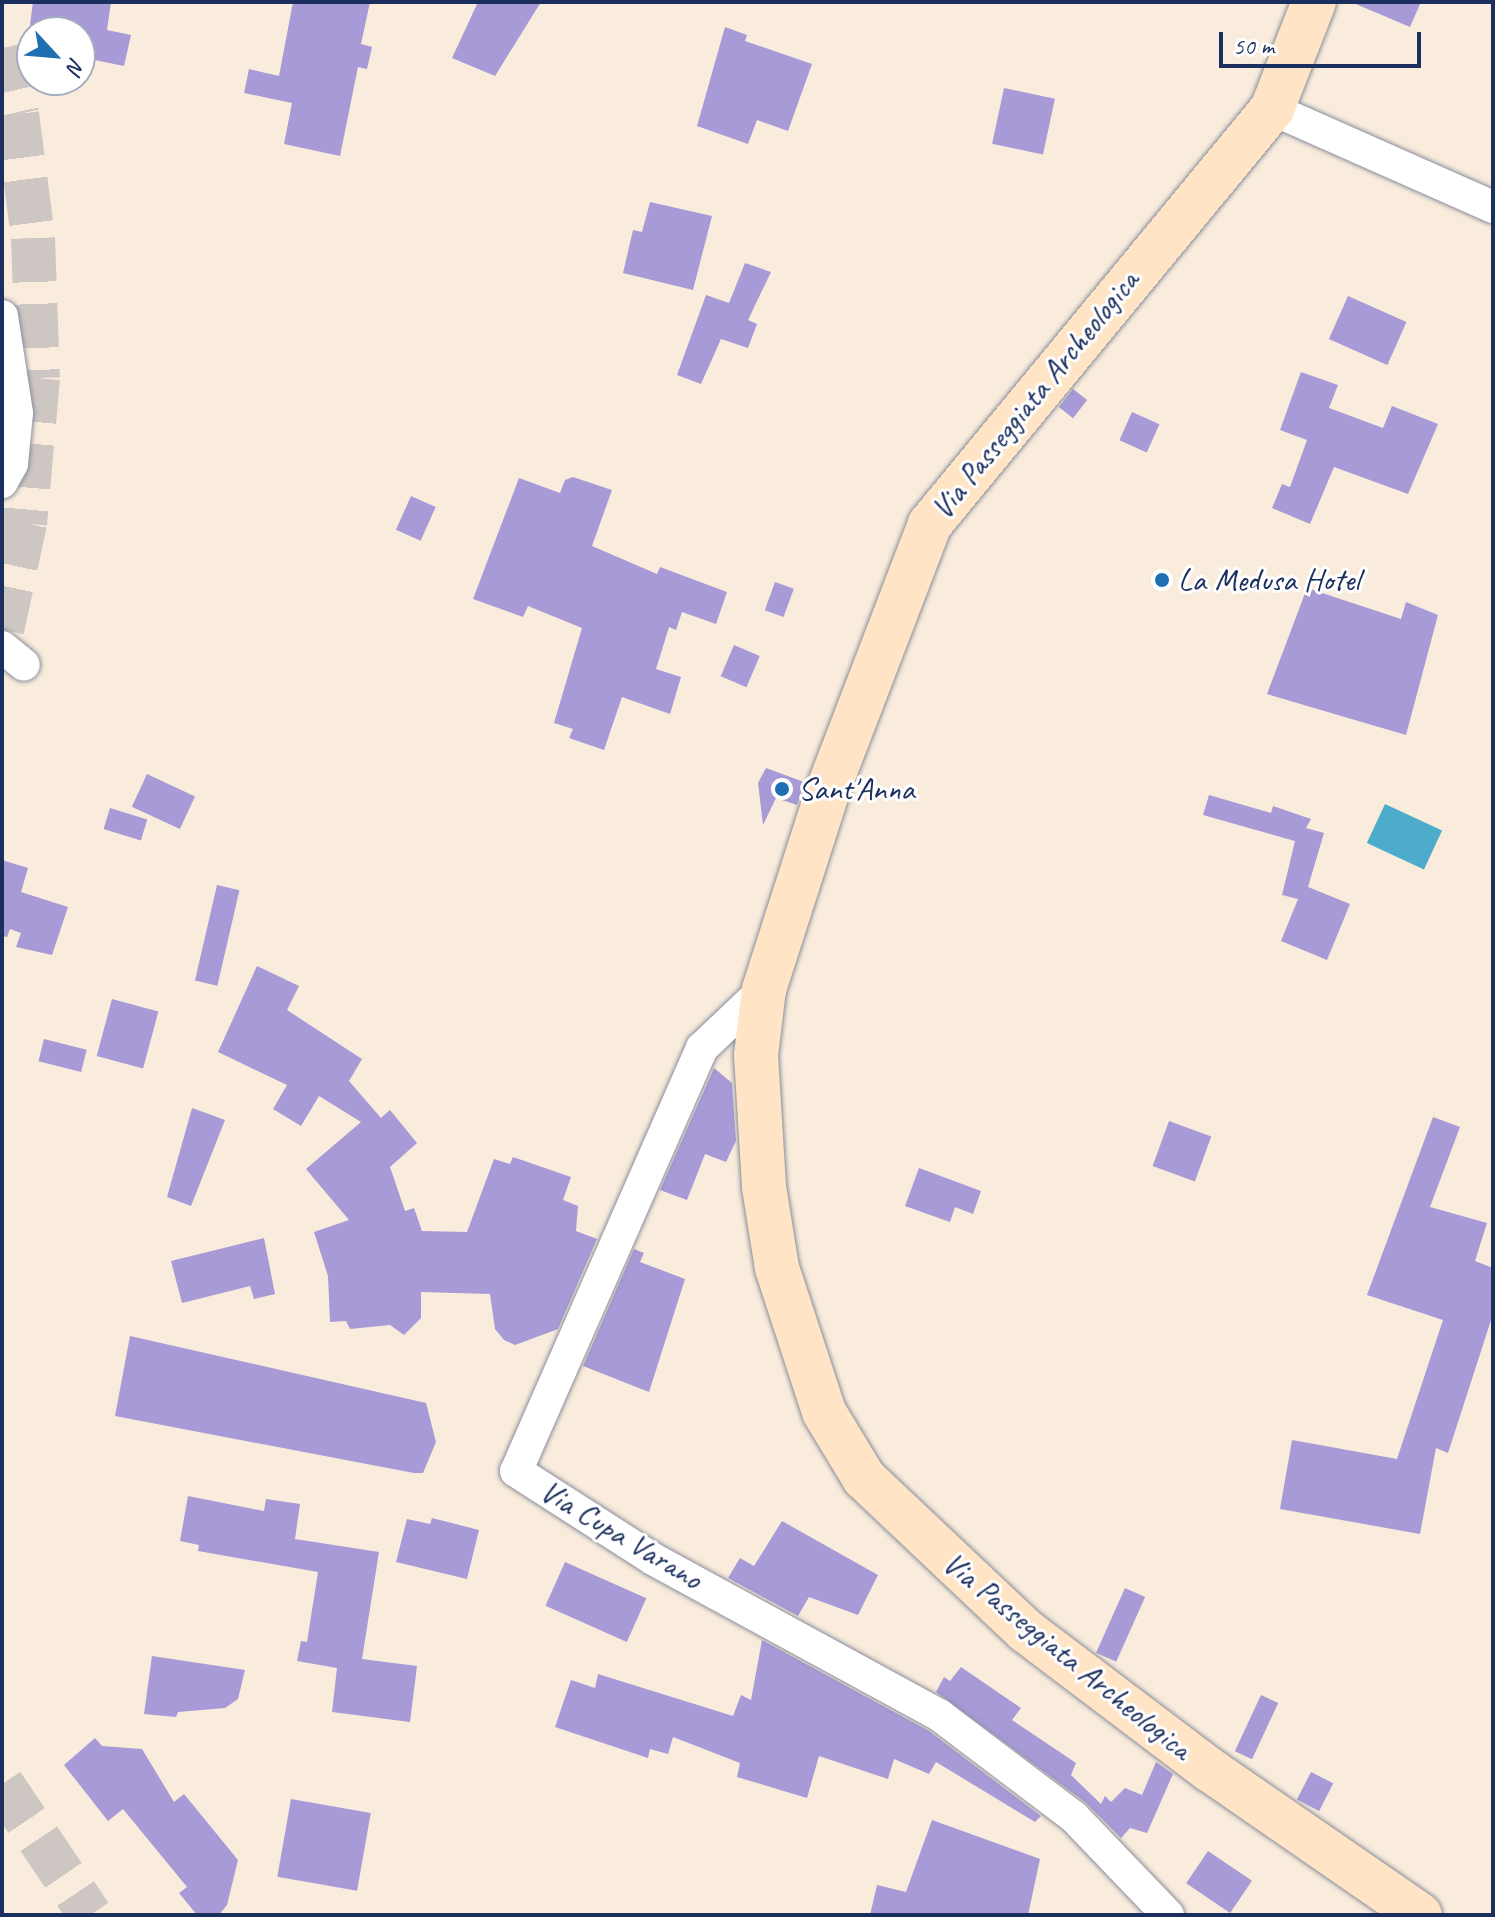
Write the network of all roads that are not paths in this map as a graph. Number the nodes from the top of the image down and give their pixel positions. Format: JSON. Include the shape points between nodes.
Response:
{"nodes":[{"id":1,"x":1314,"y":2,"type":"edge"},
{"id":2,"x":1272,"y":109,"type":"junction"},
{"id":3,"x":1493,"y":207,"type":"edge"},
{"id":4,"x":2,"y":316,"type":"edge"},
{"id":5,"x":2,"y":482,"type":"edge"},
{"id":6,"x":764,"y":989,"type":"junction"},
{"id":7,"x":1168,"y":1915,"type":"edge"},
{"id":8,"x":1420,"y":1915,"type":"edge"}],
"edges":[{"from":1,"to":2,"type":"street","name":"Via Passeggiata Archeologica"},
{"from":2,"to":3,"type":"street"},
{"from":2,"to":6,"type":"street","name":"Via Passeggiata Archeologica","via":[[930,524],[836,769]]},
{"from":4,"to":5,"type":"street","via":[[17,413],[12,464]]},
{"from":6,"to":7,"type":"street","name":"Via Cupa Varano","via":[[702,1048],[516,1471],[653,1559],[939,1715],[1074,1817]]},
{"from":6,"to":8,"type":"street","name":"Via Passeggiata Archeologica","via":[[756,1055],[764,1187],[777,1268],[824,1412],[864,1478],[1026,1631],[1210,1770]]}]}
